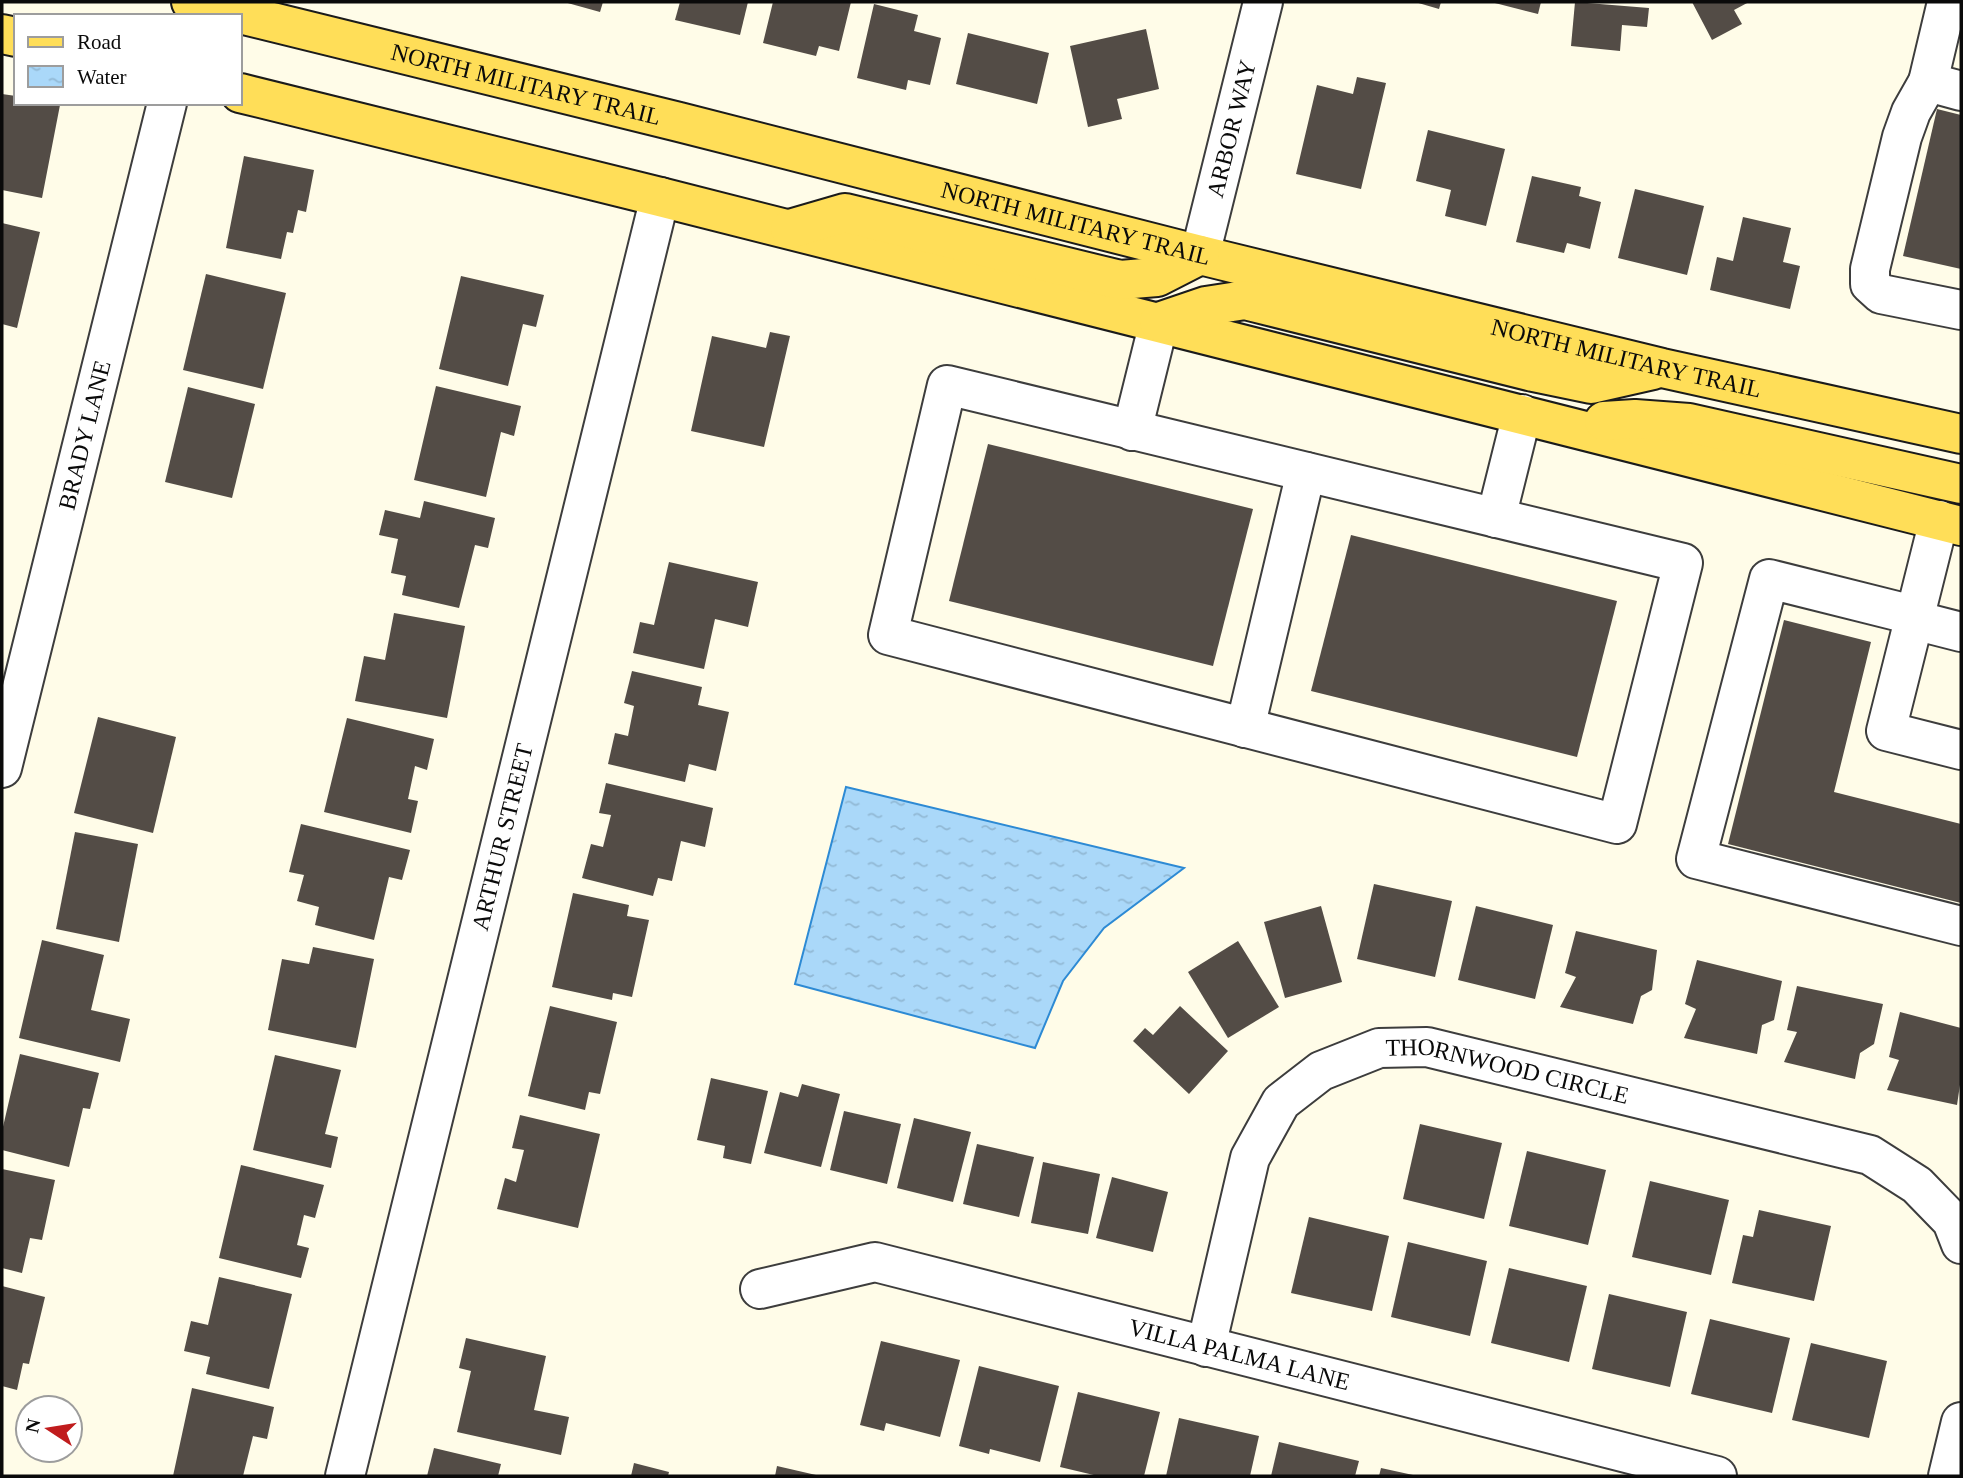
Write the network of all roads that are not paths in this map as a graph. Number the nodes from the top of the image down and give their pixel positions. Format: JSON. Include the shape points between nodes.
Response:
{"nodes":[{"id":1,"x":192,"y":2,"type":"edge"},
{"id":2,"x":1263,"y":2,"type":"edge"},
{"id":3,"x":1947,"y":2,"type":"edge"},
{"id":4,"x":241,"y":14,"type":"edge"},
{"id":5,"x":242,"y":14,"type":"edge"},
{"id":6,"x":1944,"y":87,"type":"edge"},
{"id":7,"x":242,"y":93,"type":"edge"},
{"id":8,"x":167,"y":105,"type":"edge"},
{"id":9,"x":660,"y":197,"type":"junction"},
{"id":10,"x":788,"y":229,"type":"junction"},
{"id":11,"x":1200,"y":256,"type":"junction"},
{"id":12,"x":1961,"y":310,"type":"edge"},
{"id":13,"x":1159,"y":322,"type":"junction"},
{"id":14,"x":1662,"y":368,"type":"junction"},
{"id":15,"x":1522,"y":414,"type":"junction"},
{"id":16,"x":1560,"y":424,"type":"junction"},
{"id":17,"x":1132,"y":431,"type":"junction"},
{"id":18,"x":1961,"y":434,"type":"edge"},
{"id":19,"x":1306,"y":472,"type":"junction"},
{"id":20,"x":1961,"y":484,"type":"edge"},
{"id":21,"x":1496,"y":518,"type":"junction"},
{"id":22,"x":1950,"y":523,"type":"edge"},
{"id":23,"x":1914,"y":620,"type":"junction"},
{"id":24,"x":1961,"y":632,"type":"edge"},
{"id":25,"x":1245,"y":728,"type":"junction"},
{"id":26,"x":1961,"y":750,"type":"edge"},
{"id":27,"x":2,"y":768,"type":"edge"},
{"id":28,"x":1961,"y":926,"type":"edge"},
{"id":29,"x":1961,"y":1244,"type":"edge"},
{"id":30,"x":760,"y":1289,"type":"dead end"},
{"id":31,"x":1206,"y":1348,"type":"junction"},
{"id":32,"x":1961,"y":1422,"type":"edge"},
{"id":33,"x":345,"y":1476,"type":"edge"},
{"id":34,"x":1717,"y":1476,"type":"edge"},
{"id":35,"x":1948,"y":1476,"type":"edge"}],
"edges":[{"from":1,"to":4,"type":"main road","name":"NORTH MILITARY TRAIL"},
{"from":2,"to":11,"type":"street","name":"ARBOR WAY"},
{"from":3,"to":6,"type":"street"},
{"from":5,"to":11,"type":"main road","name":"NORTH MILITARY TRAIL"},
{"from":6,"to":12,"type":"street","via":[[1911,112],[1870,284],[1881,294]]},
{"from":7,"to":9,"type":"main road"},
{"from":8,"to":27,"type":"street","name":"BRADY LANE"},
{"from":9,"to":10,"type":"main road"},
{"from":9,"to":33,"type":"street","name":"ARTHUR STREET"},
{"from":10,"to":11,"type":"main road","via":[[845,213],[1121,280],[1157,277]]},
{"from":10,"to":13,"type":"main road"},
{"from":11,"to":14,"type":"main road","name":"NORTH MILITARY TRAIL"},
{"from":13,"to":14,"type":"main road","via":[[1206,306],[1245,300],[1591,384]]},
{"from":13,"to":15,"type":"main road"},
{"from":13,"to":17,"type":"street"},
{"from":14,"to":18,"type":"main road","name":"NORTH MILITARY TRAIL"},
{"from":15,"to":16,"type":"main road"},
{"from":15,"to":21,"type":"street"},
{"from":16,"to":20,"type":"main road","via":[[1635,419],[1689,423]]},
{"from":16,"to":22,"type":"main road"},
{"from":17,"to":19,"type":"street"},
{"from":17,"to":25,"type":"street","via":[[947,385],[888,635]]},
{"from":19,"to":21,"type":"street"},
{"from":19,"to":25,"type":"street"},
{"from":21,"to":25,"type":"street","via":[[1684,563],[1616,824]]},
{"from":22,"to":23,"type":"street"},
{"from":23,"to":24,"type":"street"},
{"from":23,"to":26,"type":"street","via":[[1886,731]]},
{"from":23,"to":28,"type":"street","via":[[1901,612],[1769,579],[1696,859]]},
{"from":29,"to":31,"type":"street","name":"THORNWOOD CIRCLE","via":[[1952,1221],[1917,1185],[1870,1155],[1427,1047],[1379,1048],[1321,1071],[1281,1102],[1250,1158]]},
{"from":30,"to":31,"type":"street","name":"VILLA PALMA LANE","via":[[875,1262]]},
{"from":31,"to":34,"type":"street","name":"VILLA PALMA LANE"},
{"from":32,"to":35,"type":"street"}]}
